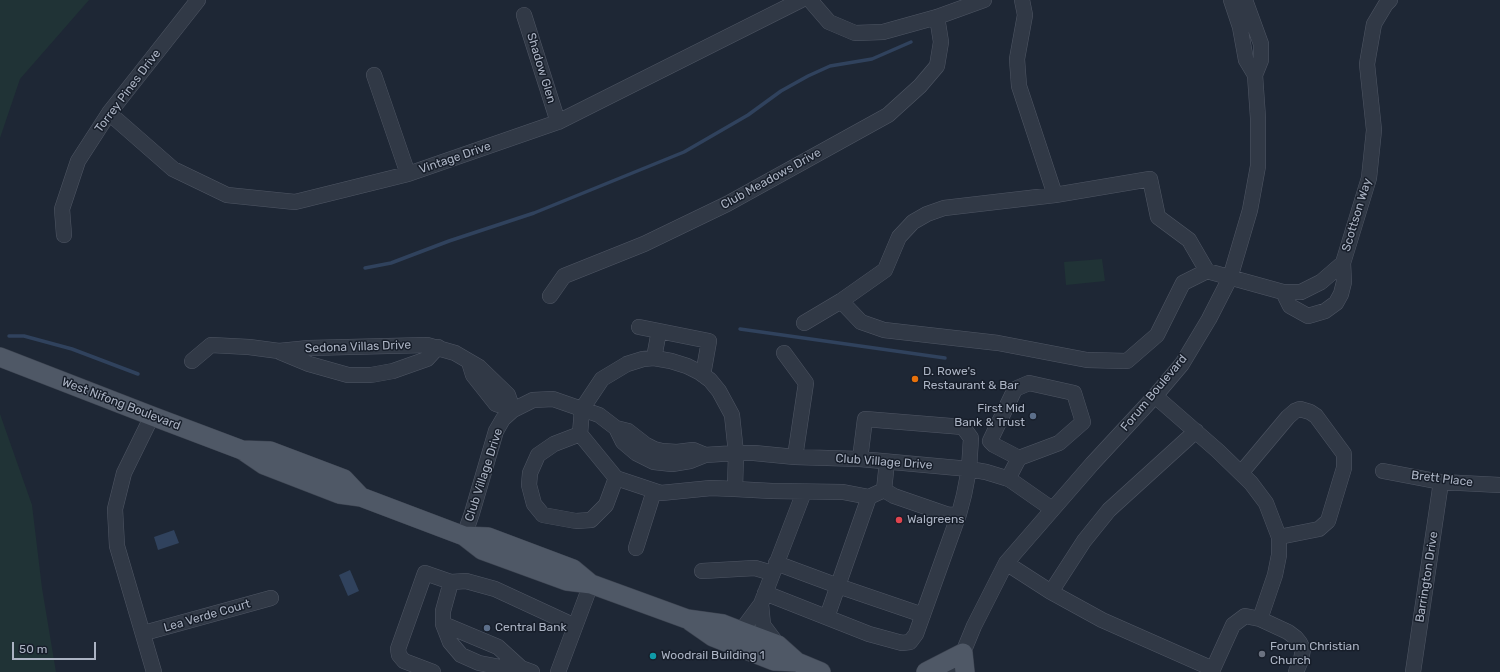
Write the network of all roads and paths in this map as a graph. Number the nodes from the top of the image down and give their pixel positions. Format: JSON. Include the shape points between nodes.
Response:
{"nodes":[{"id":1,"x":198,"y":0,"type":"edge"},
{"id":2,"x":800,"y":0,"type":"edge"},
{"id":3,"x":810,"y":0,"type":"edge"},
{"id":4,"x":984,"y":0,"type":"edge"},
{"id":5,"x":1022,"y":0,"type":"edge"},
{"id":6,"x":1231,"y":0,"type":"edge"},
{"id":7,"x":1245,"y":0,"type":"edge"},
{"id":8,"x":1390,"y":0,"type":"edge"},
{"id":9,"x":524,"y":15,"type":"dead end"},
{"id":10,"x":937,"y":17,"type":"junction"},
{"id":11,"x":374,"y":75,"type":"dead end"},
{"id":12,"x":1255,"y":75,"type":"junction"},
{"id":13,"x":109,"y":113,"type":"junction"},
{"id":14,"x":558,"y":122,"type":"junction"},
{"id":15,"x":408,"y":174,"type":"junction"},
{"id":16,"x":1055,"y":195,"type":"junction"},
{"id":17,"x":64,"y":235,"type":"dead end"},
{"id":18,"x":1343,"y":263,"type":"junction"},
{"id":19,"x":1207,"y":271,"type":"junction"},
{"id":20,"x":1230,"y":278,"type":"junction"},
{"id":21,"x":1283,"y":292,"type":"junction"},
{"id":22,"x":550,"y":296,"type":"dead end"},
{"id":23,"x":841,"y":301,"type":"junction"},
{"id":24,"x":804,"y":323,"type":"dead end"},
{"id":25,"x":639,"y":327,"type":"dead end"},
{"id":26,"x":659,"y":331,"type":"junction"},
{"id":27,"x":438,"y":347,"type":"junction"},
{"id":28,"x":279,"y":351,"type":"junction"},
{"id":29,"x":784,"y":353,"type":"dead end"},
{"id":30,"x":0,"y":357,"type":"edge"},
{"id":31,"x":654,"y":358,"type":"junction"},
{"id":32,"x":192,"y":361,"type":"dead end"},
{"id":33,"x":703,"y":375,"type":"junction"},
{"id":34,"x":1155,"y":396,"type":"junction"},
{"id":35,"x":582,"y":409,"type":"junction"},
{"id":36,"x":513,"y":410,"type":"junction"},
{"id":37,"x":152,"y":416,"type":"junction"},
{"id":38,"x":1196,"y":431,"type":"junction"},
{"id":39,"x":580,"y":434,"type":"junction"},
{"id":40,"x":971,"y":438,"type":"junction"},
{"id":41,"x":990,"y":441,"type":"junction"},
{"id":42,"x":736,"y":453,"type":"junction"},
{"id":43,"x":795,"y":457,"type":"junction"},
{"id":44,"x":1019,"y":458,"type":"junction"},
{"id":45,"x":860,"y":459,"type":"junction"},
{"id":46,"x":887,"y":462,"type":"junction"},
{"id":47,"x":969,"y":469,"type":"junction"},
{"id":48,"x":1383,"y":471,"type":"dead end"},
{"id":49,"x":1241,"y":473,"type":"junction"},
{"id":50,"x":616,"y":478,"type":"junction"},
{"id":51,"x":1008,"y":479,"type":"junction"},
{"id":52,"x":1442,"y":482,"type":"junction"},
{"id":53,"x":1500,"y":485,"type":"edge"},
{"id":54,"x":735,"y":489,"type":"junction"},
{"id":55,"x":884,"y":490,"type":"junction"},
{"id":56,"x":654,"y":491,"type":"junction"},
{"id":57,"x":804,"y":492,"type":"junction"},
{"id":58,"x":869,"y":497,"type":"junction"},
{"id":59,"x":1052,"y":509,"type":"junction"},
{"id":60,"x":959,"y":514,"type":"junction"},
{"id":61,"x":464,"y":536,"type":"junction"},
{"id":62,"x":1279,"y":537,"type":"junction"},
{"id":63,"x":636,"y":548,"type":"dead end"},
{"id":64,"x":1006,"y":563,"type":"junction"},
{"id":65,"x":774,"y":568,"type":"junction"},
{"id":66,"x":702,"y":571,"type":"dead end"},
{"id":67,"x":451,"y":582,"type":"junction"},
{"id":68,"x":591,"y":584,"type":"junction"},
{"id":69,"x":838,"y":586,"type":"junction"},
{"id":70,"x":1051,"y":592,"type":"junction"},
{"id":71,"x":271,"y":598,"type":"dead end"},
{"id":72,"x":763,"y":598,"type":"junction"},
{"id":73,"x":923,"y":615,"type":"junction"},
{"id":74,"x":827,"y":617,"type":"junction"},
{"id":75,"x":687,"y":618,"type":"junction"},
{"id":76,"x":1260,"y":618,"type":"junction"},
{"id":77,"x":443,"y":624,"type":"junction"},
{"id":78,"x":575,"y":626,"type":"junction"},
{"id":79,"x":741,"y":630,"type":"junction"},
{"id":80,"x":144,"y":633,"type":"junction"},
{"id":81,"x":778,"y":645,"type":"junction"},
{"id":82,"x":962,"y":653,"type":"junction"},
{"id":83,"x":797,"y":662,"type":"junction"},
{"id":84,"x":526,"y":670,"type":"edge"},
{"id":85,"x":154,"y":672,"type":"edge"},
{"id":86,"x":433,"y":672,"type":"edge"},
{"id":87,"x":558,"y":672,"type":"edge"},
{"id":88,"x":821,"y":672,"type":"edge"},
{"id":89,"x":926,"y":672,"type":"edge"},
{"id":90,"x":955,"y":672,"type":"edge"},
{"id":91,"x":965,"y":672,"type":"edge"},
{"id":92,"x":1296,"y":672,"type":"edge"},
{"id":93,"x":1413,"y":672,"type":"edge"}],
"edges":[{"from":1,"to":13,"type":"street","name":"Torrey Pines Drive"},
{"from":2,"to":14,"type":"street","name":"Vintage Drive"},
{"from":3,"to":10,"type":"street","via":[[829,22],[855,33],[883,32]]},
{"from":4,"to":10,"type":"street"},
{"from":5,"to":16,"type":"street","via":[[1025,15],[1017,59],[1019,86]]},
{"from":6,"to":12,"type":"street","name":"Forum Boulevard","via":[[1246,60]]},
{"from":7,"to":12,"type":"street","name":"Forum Boulevard","via":[[1261,44],[1261,60]]},
{"from":8,"to":18,"type":"street","name":"Scottson Way","via":[[1374,24],[1370,41],[1366,64],[1374,130],[1369,178]]},
{"from":9,"to":14,"type":"street","name":"Shadow Glen"},
{"from":10,"to":22,"type":"street","name":"Club Meadows Drive","via":[[941,42],[937,66],[920,86],[888,115],[727,204],[644,244],[564,276]]},
{"from":11,"to":15,"type":"street"},
{"from":12,"to":20,"type":"street","name":"Forum Boulevard","via":[[1258,166],[1250,210]]},
{"from":13,"to":15,"type":"street","name":"Vintage Drive","via":[[173,169],[227,195],[295,202]]},
{"from":13,"to":17,"type":"street","name":"Torrey Pines Drive","via":[[78,161],[62,210]]},
{"from":14,"to":15,"type":"street","name":"Vintage Drive"},
{"from":16,"to":19,"type":"street","via":[[1150,179],[1158,217],[1189,240]]},
{"from":16,"to":23,"type":"street","via":[[944,208],[927,214],[913,222],[900,237],[885,270]]},
{"from":18,"to":21,"type":"street","name":"Scottson Way","via":[[1321,282],[1301,292]]},
{"from":18,"to":21,"type":"street","via":[[1344,282],[1341,294],[1336,303],[1325,312],[1308,316],[1290,306]]},
{"from":19,"to":20,"type":"street","name":"Scottson Way"},
{"from":19,"to":23,"type":"street","via":[[1183,283],[1157,335],[1127,361],[1087,360],[998,343],[884,330],[861,322]]},
{"from":20,"to":21,"type":"street","name":"Scottson Way"},
{"from":20,"to":34,"type":"street","name":"Forum Boulevard","via":[[1182,364]]},
{"from":23,"to":24,"type":"street"},
{"from":25,"to":26,"type":"street"},
{"from":26,"to":31,"type":"street"},
{"from":26,"to":33,"type":"street","via":[[708,341]]},
{"from":27,"to":28,"type":"street","name":"Sedona Villas Drive","via":[[427,344],[380,345]]},
{"from":27,"to":28,"type":"street","name":"Sedona Villas Drive","via":[[426,358],[393,371],[371,375],[348,375],[309,364]]},
{"from":27,"to":36,"type":"street","name":"Sedona Villas Drive","via":[[455,353],[479,367],[508,395]]},
{"from":28,"to":32,"type":"street","name":"Sedona Villas Drive","via":[[211,345]]},
{"from":29,"to":43,"type":"street","via":[[806,383]]},
{"from":30,"to":37,"type":"main road","name":"West Nifong Boulevard"},
{"from":31,"to":33,"type":"street","via":[[687,366]]},
{"from":31,"to":35,"type":"street","via":[[627,364],[613,371],[602,379]]},
{"from":33,"to":42,"type":"street","via":[[719,391],[732,415]]},
{"from":34,"to":38,"type":"street"},
{"from":34,"to":59,"type":"street","name":"Forum Boulevard"},
{"from":35,"to":36,"type":"street","name":"Club Village Drive","via":[[553,399],[543,399],[533,400]]},
{"from":35,"to":39,"type":"street"},
{"from":35,"to":42,"type":"street","name":"Club Village Drive","via":[[599,415],[616,428],[623,442],[636,453],[654,462],[672,464],[705,455]]},
{"from":36,"to":61,"type":"street","name":"Club Village Drive","via":[[496,430]]},
{"from":37,"to":61,"type":"main road","name":"West Nifong Boulevard","via":[[242,450],[264,465],[339,494],[361,497]]},
{"from":37,"to":80,"type":"street","via":[[124,474],[115,509],[117,546]]},
{"from":38,"to":49,"type":"street"},
{"from":38,"to":70,"type":"street","via":[[1109,510],[1084,541]]},
{"from":39,"to":50,"type":"street"},
{"from":39,"to":50,"type":"street","via":[[554,444],[538,455],[530,473],[529,485],[534,504],[543,515],[576,521],[591,520],[606,504]]},
{"from":40,"to":41,"type":"street"},
{"from":40,"to":45,"type":"street","via":[[963,427],[864,419]]},
{"from":40,"to":47,"type":"street"},
{"from":41,"to":44,"type":"street"},
{"from":41,"to":44,"type":"street","via":[[1014,389],[1029,384],[1074,393],[1083,422],[1059,443]]},
{"from":42,"to":43,"type":"street","name":"Club Village Drive"},
{"from":42,"to":54,"type":"street"},
{"from":43,"to":45,"type":"street","name":"Club Village Drive"},
{"from":44,"to":51,"type":"street"},
{"from":45,"to":46,"type":"street","name":"Club Village Drive"},
{"from":46,"to":47,"type":"street","name":"Club Village Drive"},
{"from":46,"to":55,"type":"street"},
{"from":47,"to":51,"type":"street","name":"Club Village Drive"},
{"from":47,"to":60,"type":"street"},
{"from":48,"to":52,"type":"street","name":"Brett Place"},
{"from":49,"to":62,"type":"street","via":[[1266,503]]},
{"from":49,"to":62,"type":"street","via":[[1288,417],[1300,409],[1316,416],[1344,454],[1344,468],[1328,521],[1319,529]]},
{"from":50,"to":56,"type":"street"},
{"from":51,"to":59,"type":"street","name":"Club Village Drive"},
{"from":52,"to":53,"type":"street","name":"Brett Place"},
{"from":52,"to":93,"type":"street","name":"Barrington Drive"},
{"from":54,"to":56,"type":"street","via":[[711,488],[661,493]]},
{"from":54,"to":57,"type":"street"},
{"from":55,"to":58,"type":"street"},
{"from":55,"to":60,"type":"street","via":[[894,496],[949,515]]},
{"from":56,"to":63,"type":"street"},
{"from":57,"to":58,"type":"street","via":[[843,492]]},
{"from":57,"to":65,"type":"street"},
{"from":58,"to":69,"type":"street"},
{"from":59,"to":64,"type":"street","name":"Forum Boulevard"},
{"from":60,"to":73,"type":"street"},
{"from":61,"to":68,"type":"main road","name":"West Nifong Boulevard","via":[[488,537],[573,569]]},
{"from":62,"to":76,"type":"street","via":[[1278,562]]},
{"from":64,"to":70,"type":"street"},
{"from":64,"to":82,"type":"street","name":"Forum Boulevard"},
{"from":65,"to":66,"type":"street"},
{"from":65,"to":69,"type":"street"},
{"from":65,"to":72,"type":"street"},
{"from":67,"to":77,"type":"street","via":[[443,611]]},
{"from":67,"to":78,"type":"street","via":[[466,581],[495,589]]},
{"from":67,"to":86,"type":"street","via":[[425,573],[398,649],[404,661]]},
{"from":68,"to":75,"type":"main road","name":"West Nifong Boulevard"},
{"from":68,"to":78,"type":"street"},
{"from":69,"to":73,"type":"street"},
{"from":69,"to":74,"type":"street"},
{"from":70,"to":76,"type":"street","via":[[1102,620],[1213,668],[1233,625],[1245,616]]},
{"from":71,"to":80,"type":"street","name":"Lea Verde Court"},
{"from":72,"to":74,"type":"street"},
{"from":72,"to":79,"type":"street"},
{"from":72,"to":81,"type":"street","via":[[763,625]]},
{"from":73,"to":74,"type":"street","via":[[910,642],[902,643],[869,634]]},
{"from":75,"to":79,"type":"main road","name":"West Nifong Boulevard"},
{"from":75,"to":83,"type":"main road","name":"West Nifong Boulevard","via":[[712,637],[774,661]]},
{"from":76,"to":92,"type":"street","via":[[1288,632],[1300,643],[1303,649]]},
{"from":77,"to":84,"type":"street","via":[[498,647]]},
{"from":77,"to":84,"type":"street","via":[[450,642],[461,655],[500,667]]},
{"from":78,"to":87,"type":"street"},
{"from":79,"to":81,"type":"main road","name":"West Nifong Boulevard"},
{"from":80,"to":85,"type":"street"},
{"from":81,"to":83,"type":"main road","name":"West Nifong Boulevard"},
{"from":82,"to":89,"type":"main road"},
{"from":82,"to":90,"type":"street","name":"Forum Boulevard"},
{"from":82,"to":91,"type":"main road"},
{"from":83,"to":88,"type":"main road","name":"West Nifong Boulevard"}]}
